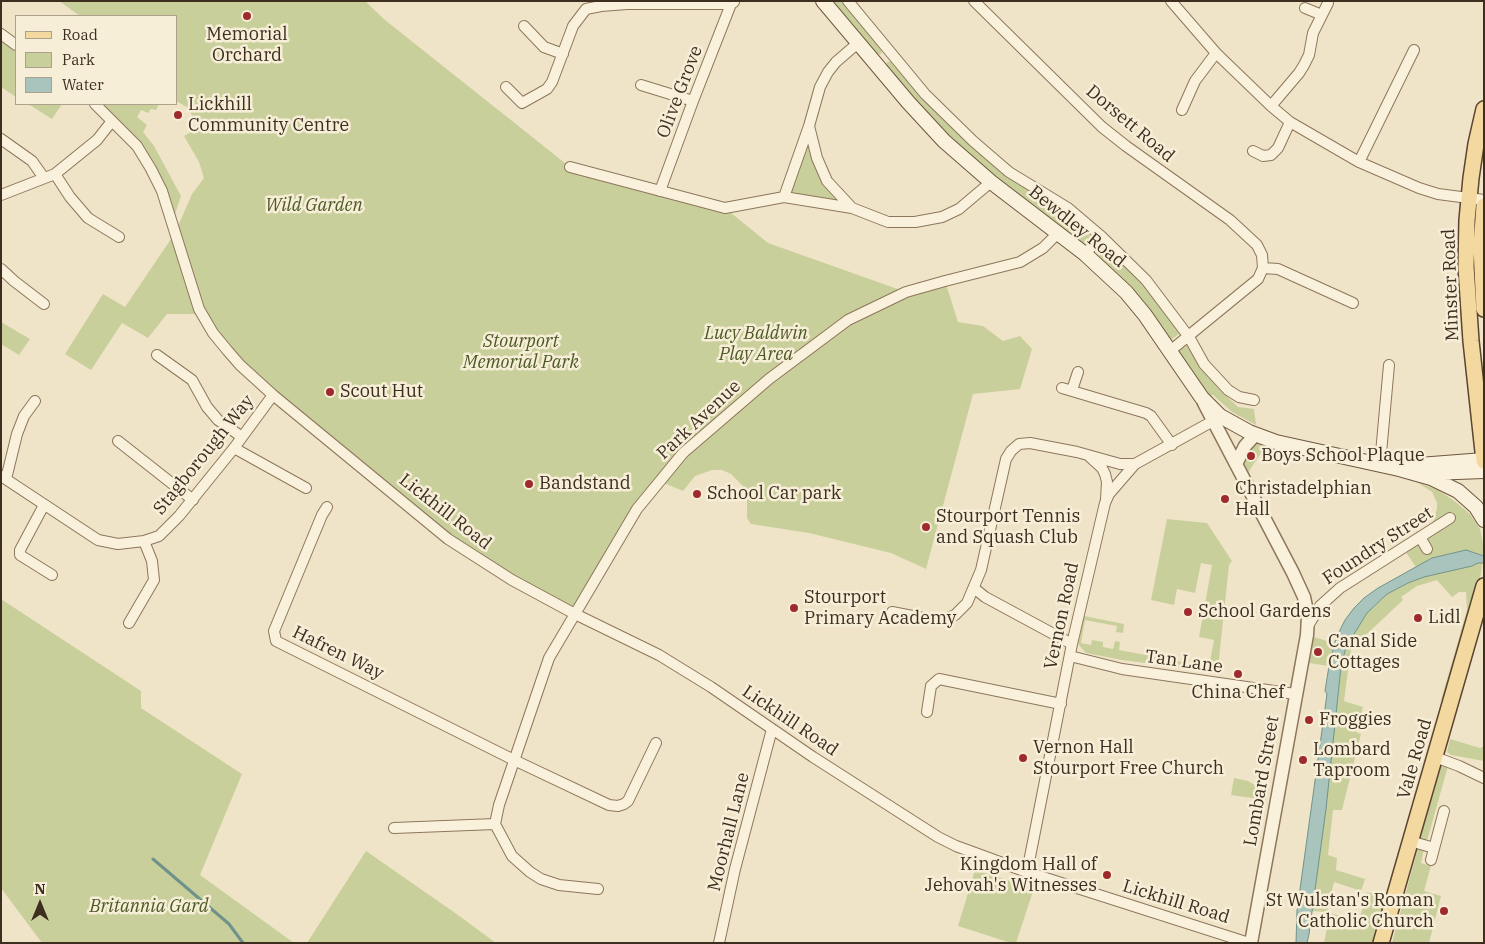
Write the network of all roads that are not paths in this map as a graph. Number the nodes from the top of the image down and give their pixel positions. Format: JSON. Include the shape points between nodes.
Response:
{"nodes":[{"id":1,"x":823,"y":1,"type":"edge"},
{"id":2,"x":848,"y":1,"type":"edge"},
{"id":3,"x":974,"y":1,"type":"edge"},
{"id":4,"x":1171,"y":1,"type":"edge"},
{"id":5,"x":733,"y":3,"type":"edge"},
{"id":6,"x":1328,"y":3,"type":"dead end"},
{"id":7,"x":1305,"y":8,"type":"dead end"},
{"id":8,"x":1322,"y":15,"type":"junction"},
{"id":9,"x":524,"y":26,"type":"dead end"},
{"id":10,"x":1,"y":34,"type":"edge"},
{"id":11,"x":858,"y":42,"type":"junction"},
{"id":12,"x":15,"y":44,"type":"edge"},
{"id":13,"x":1414,"y":50,"type":"dead end"},
{"id":14,"x":889,"y":51,"type":"junction"},
{"id":15,"x":1216,"y":53,"type":"junction"},
{"id":16,"x":562,"y":54,"type":"junction"},
{"id":17,"x":875,"y":64,"type":"junction"},
{"id":18,"x":640,"y":84,"type":"dead end"},
{"id":19,"x":506,"y":87,"type":"dead end"},
{"id":20,"x":693,"y":102,"type":"junction"},
{"id":21,"x":96,"y":105,"type":"edge"},
{"id":22,"x":1271,"y":106,"type":"junction"},
{"id":23,"x":1484,"y":109,"type":"edge"},
{"id":24,"x":1182,"y":110,"type":"dead end"},
{"id":25,"x":112,"y":121,"type":"junction"},
{"id":26,"x":1290,"y":122,"type":"junction"},
{"id":27,"x":808,"y":126,"type":"junction"},
{"id":28,"x":1481,"y":133,"type":"edge"},
{"id":29,"x":1,"y":139,"type":"edge"},
{"id":30,"x":1253,"y":152,"type":"dead end"},
{"id":31,"x":1359,"y":162,"type":"junction"},
{"id":32,"x":570,"y":167,"type":"dead end"},
{"id":33,"x":54,"y":174,"type":"junction"},
{"id":34,"x":44,"y":178,"type":"junction"},
{"id":35,"x":991,"y":182,"type":"junction"},
{"id":36,"x":660,"y":191,"type":"junction"},
{"id":37,"x":1,"y":195,"type":"edge"},
{"id":38,"x":784,"y":197,"type":"junction"},
{"id":39,"x":1476,"y":199,"type":"edge"},
{"id":40,"x":1484,"y":206,"type":"edge"},
{"id":41,"x":852,"y":208,"type":"junction"},
{"id":42,"x":1058,"y":233,"type":"junction"},
{"id":43,"x":1101,"y":236,"type":"junction"},
{"id":44,"x":119,"y":237,"type":"dead end"},
{"id":45,"x":1085,"y":254,"type":"junction"},
{"id":46,"x":1483,"y":266,"type":"edge"},
{"id":47,"x":1466,"y":267,"type":"junction"},
{"id":48,"x":1263,"y":268,"type":"junction"},
{"id":49,"x":1,"y":269,"type":"edge"},
{"id":50,"x":1353,"y":303,"type":"dead end"},
{"id":51,"x":44,"y":304,"type":"dead end"},
{"id":52,"x":1484,"y":309,"type":"edge"},
{"id":53,"x":1189,"y":337,"type":"junction"},
{"id":54,"x":1170,"y":351,"type":"junction"},
{"id":55,"x":157,"y":355,"type":"dead end"},
{"id":56,"x":1389,"y":365,"type":"dead end"},
{"id":57,"x":1479,"y":371,"type":"edge"},
{"id":58,"x":1078,"y":372,"type":"dead end"},
{"id":59,"x":273,"y":394,"type":"junction"},
{"id":60,"x":1202,"y":398,"type":"junction"},
{"id":61,"x":35,"y":400,"type":"dead end"},
{"id":62,"x":1254,"y":400,"type":"dead end"},
{"id":63,"x":1213,"y":421,"type":"junction"},
{"id":64,"x":1255,"y":435,"type":"junction"},
{"id":65,"x":242,"y":437,"type":"junction"},
{"id":66,"x":118,"y":441,"type":"dead end"},
{"id":67,"x":1172,"y":444,"type":"junction"},
{"id":68,"x":234,"y":448,"type":"junction"},
{"id":69,"x":1087,"y":455,"type":"junction"},
{"id":70,"x":1484,"y":461,"type":"edge"},
{"id":71,"x":1135,"y":464,"type":"junction"},
{"id":72,"x":1236,"y":464,"type":"junction"},
{"id":73,"x":1380,"y":464,"type":"junction"},
{"id":74,"x":1484,"y":471,"type":"edge"},
{"id":75,"x":1417,"y":473,"type":"junction"},
{"id":76,"x":4,"y":478,"type":"edge"},
{"id":77,"x":306,"y":488,"type":"dead end"},
{"id":78,"x":193,"y":500,"type":"junction"},
{"id":79,"x":1105,"y":503,"type":"junction"},
{"id":80,"x":44,"y":505,"type":"junction"},
{"id":81,"x":327,"y":508,"type":"dead end"},
{"id":82,"x":1450,"y":518,"type":"dead end"},
{"id":83,"x":1484,"y":520,"type":"edge"},
{"id":84,"x":1420,"y":537,"type":"junction"},
{"id":85,"x":144,"y":541,"type":"junction"},
{"id":86,"x":1427,"y":549,"type":"dead end"},
{"id":87,"x":52,"y":574,"type":"dead end"},
{"id":88,"x":1484,"y":586,"type":"edge"},
{"id":89,"x":974,"y":588,"type":"junction"},
{"id":90,"x":892,"y":612,"type":"dead end"},
{"id":91,"x":575,"y":614,"type":"junction"},
{"id":92,"x":1484,"y":614,"type":"edge"},
{"id":93,"x":130,"y":623,"type":"dead end"},
{"id":94,"x":1308,"y":626,"type":"junction"},
{"id":95,"x":1471,"y":633,"type":"junction"},
{"id":96,"x":1072,"y":644,"type":"junction"},
{"id":97,"x":1070,"y":656,"type":"junction"},
{"id":98,"x":1295,"y":694,"type":"junction"},
{"id":99,"x":1061,"y":704,"type":"junction"},
{"id":100,"x":927,"y":712,"type":"dead end"},
{"id":101,"x":772,"y":729,"type":"junction"},
{"id":102,"x":656,"y":743,"type":"dead end"},
{"id":103,"x":1435,"y":757,"type":"junction"},
{"id":104,"x":514,"y":760,"type":"junction"},
{"id":105,"x":1484,"y":778,"type":"edge"},
{"id":106,"x":1444,"y":811,"type":"dead end"},
{"id":107,"x":495,"y":824,"type":"junction"},
{"id":108,"x":394,"y":828,"type":"dead end"},
{"id":109,"x":1410,"y":841,"type":"junction"},
{"id":110,"x":1434,"y":848,"type":"junction"},
{"id":111,"x":1431,"y":860,"type":"dead end"},
{"id":112,"x":1027,"y":872,"type":"junction"},
{"id":113,"x":598,"y":889,"type":"dead end"},
{"id":114,"x":719,"y":943,"type":"edge"},
{"id":115,"x":1250,"y":943,"type":"edge"},
{"id":116,"x":1381,"y":943,"type":"edge"}],
"edges":[{"from":1,"to":11,"type":"main road","name":"Bewdley Road"},
{"from":2,"to":14,"type":"street","name":"Bewdley Road"},
{"from":3,"to":48,"type":"street","name":"Dorsett Road","via":[[1102,127],[1230,220],[1257,246]]},
{"from":4,"to":15,"type":"street"},
{"from":5,"to":16,"type":"street","name":"Olive Grove","via":[[627,4],[586,10],[573,26]]},
{"from":5,"to":20,"type":"street","name":"Olive Grove"},
{"from":6,"to":8,"type":"street"},
{"from":7,"to":8,"type":"street"},
{"from":8,"to":22,"type":"street","via":[[1304,65]]},
{"from":9,"to":16,"type":"street","via":[[544,47]]},
{"from":10,"to":12,"type":"street"},
{"from":11,"to":17,"type":"main road","name":"Bewdley Road"},
{"from":11,"to":27,"type":"street","via":[[828,72]]},
{"from":13,"to":31,"type":"street"},
{"from":14,"to":17,"type":"street"},
{"from":14,"to":43,"type":"street","name":"Bewdley Road","via":[[925,94],[987,154],[1009,172],[1068,208]]},
{"from":15,"to":22,"type":"street"},
{"from":15,"to":24,"type":"street","via":[[1195,81]]},
{"from":16,"to":19,"type":"street","name":"Olive Grove","via":[[547,89],[522,103]]},
{"from":17,"to":35,"type":"main road","name":"Bewdley Road","via":[[944,141]]},
{"from":18,"to":20,"type":"street"},
{"from":20,"to":36,"type":"street","name":"Olive Grove"},
{"from":21,"to":25,"type":"street","name":"Lickhill Road"},
{"from":22,"to":26,"type":"street"},
{"from":23,"to":28,"type":"main road","name":"Minster Road"},
{"from":25,"to":33,"type":"street","via":[[97,140]]},
{"from":25,"to":59,"type":"street","name":"Lickhill Road","via":[[137,146],[162,191],[201,314],[231,355]]},
{"from":26,"to":30,"type":"street","via":[[1278,148],[1271,155]]},
{"from":26,"to":31,"type":"street"},
{"from":27,"to":38,"type":"street"},
{"from":27,"to":41,"type":"street","via":[[827,181]]},
{"from":28,"to":39,"type":"main road","name":"Minster Road"},
{"from":29,"to":34,"type":"street","via":[[32,161]]},
{"from":31,"to":39,"type":"street","via":[[1438,194]]},
{"from":32,"to":36,"type":"street"},
{"from":33,"to":34,"type":"street"},
{"from":33,"to":44,"type":"street","via":[[88,218]]},
{"from":34,"to":37,"type":"street"},
{"from":35,"to":41,"type":"street","via":[[958,209],[942,217],[916,222],[888,222]]},
{"from":35,"to":42,"type":"main road","name":"Bewdley Road"},
{"from":36,"to":38,"type":"street","via":[[724,208]]},
{"from":38,"to":41,"type":"street"},
{"from":39,"to":47,"type":"main road","name":"Minster Road"},
{"from":40,"to":46,"type":"main road","name":"Minster Road"},
{"from":42,"to":45,"type":"main road","name":"Bewdley Road"},
{"from":42,"to":91,"type":"street","name":"Park Avenue","via":[[1043,248],[1020,262],[906,292],[848,320],[769,379],[683,453],[659,481],[637,509]]},
{"from":43,"to":45,"type":"street"},
{"from":43,"to":53,"type":"street","name":"Bewdley Road","via":[[1146,280]]},
{"from":45,"to":54,"type":"main road","name":"Bewdley Road","via":[[1126,292]]},
{"from":46,"to":47,"type":"street"},
{"from":46,"to":52,"type":"main road","name":"Minster Road"},
{"from":47,"to":57,"type":"main road","name":"Minster Road","via":[[1470,341]]},
{"from":48,"to":50,"type":"street","via":[[1278,268]]},
{"from":48,"to":53,"type":"street","via":[[1258,279]]},
{"from":49,"to":51,"type":"street"},
{"from":53,"to":54,"type":"street"},
{"from":53,"to":62,"type":"street","name":"Bewdley Road","via":[[1204,364],[1228,390],[1239,397]]},
{"from":54,"to":60,"type":"main road","name":"Bewdley Road"},
{"from":55,"to":65,"type":"street","via":[[192,380],[218,420]]},
{"from":56,"to":73,"type":"street"},
{"from":57,"to":70,"type":"main road","name":"Minster Road"},
{"from":58,"to":67,"type":"street","via":[[1067,389],[1146,413]]},
{"from":59,"to":65,"type":"street","name":"Stagborough Way"},
{"from":59,"to":91,"type":"street","name":"Lickhill Road","via":[[448,539],[470,555]]},
{"from":60,"to":63,"type":"street","name":"Bewdley Road"},
{"from":60,"to":64,"type":"main road","via":[[1225,419]]},
{"from":61,"to":76,"type":"street","via":[[24,416]]},
{"from":63,"to":67,"type":"street","name":"Vernon Road"},
{"from":63,"to":72,"type":"street","name":"Bewdley Road"},
{"from":64,"to":72,"type":"street"},
{"from":64,"to":73,"type":"main road","via":[[1291,446]]},
{"from":65,"to":68,"type":"street","name":"Stagborough Way"},
{"from":66,"to":78,"type":"street"},
{"from":67,"to":71,"type":"street","name":"Vernon Road"},
{"from":68,"to":77,"type":"street"},
{"from":68,"to":78,"type":"street","name":"Stagborough Way"},
{"from":69,"to":71,"type":"street","via":[[1120,464]]},
{"from":69,"to":79,"type":"street","via":[[1105,474]]},
{"from":69,"to":89,"type":"street","via":[[1030,443],[1019,444],[1011,450]]},
{"from":70,"to":73,"type":"main road"},
{"from":71,"to":79,"type":"street","name":"Vernon Road"},
{"from":72,"to":94,"type":"street","name":"Bewdley Road","via":[[1301,589]]},
{"from":73,"to":75,"type":"main road"},
{"from":74,"to":75,"type":"main road"},
{"from":75,"to":83,"type":"main road","via":[[1458,491],[1476,507]]},
{"from":76,"to":80,"type":"street","name":"Stagborough Way"},
{"from":78,"to":85,"type":"street","name":"Stagborough Way","via":[[159,536]]},
{"from":79,"to":96,"type":"street","name":"Vernon Road"},
{"from":80,"to":85,"type":"street","name":"Stagborough Way","via":[[98,540],[118,544]]},
{"from":80,"to":87,"type":"street","via":[[20,555]]},
{"from":81,"to":104,"type":"street","name":"Hafren Way","via":[[274,631],[276,641]]},
{"from":82,"to":84,"type":"street","name":"Foundry Street"},
{"from":84,"to":86,"type":"street"},
{"from":84,"to":94,"type":"street","name":"Foundry Street","via":[[1331,595]]},
{"from":85,"to":93,"type":"street","via":[[152,561],[154,580]]},
{"from":88,"to":95,"type":"main road","name":"Vale Road"},
{"from":89,"to":90,"type":"street","via":[[967,604],[956,615],[947,618],[933,620]]},
{"from":89,"to":96,"type":"street"},
{"from":91,"to":101,"type":"street","name":"Lickhill Road","via":[[659,655]]},
{"from":91,"to":104,"type":"street","name":"Park Avenue","via":[[549,658]]},
{"from":92,"to":95,"type":"main road"},
{"from":94,"to":98,"type":"street","name":"Lombard Street"},
{"from":95,"to":103,"type":"main road","name":"Vale Road"},
{"from":96,"to":97,"type":"street","name":"Vernon Road"},
{"from":97,"to":98,"type":"street","name":"Tan Lane","via":[[1122,669]]},
{"from":97,"to":99,"type":"street","name":"Vernon Road"},
{"from":98,"to":115,"type":"street","name":"Lombard Street"},
{"from":99,"to":100,"type":"street","via":[[939,679],[931,686]]},
{"from":99,"to":112,"type":"street","name":"Vernon Road"},
{"from":101,"to":112,"type":"street","name":"Lickhill Road","via":[[938,837],[974,854]]},
{"from":101,"to":114,"type":"street","name":"Moorhall Lane"},
{"from":102,"to":104,"type":"street","via":[[628,800],[618,806]]},
{"from":103,"to":105,"type":"street"},
{"from":103,"to":109,"type":"main road","name":"Vale Road"},
{"from":104,"to":107,"type":"street","name":"Park Avenue","via":[[498,805]]},
{"from":106,"to":110,"type":"street"},
{"from":107,"to":108,"type":"street"},
{"from":107,"to":113,"type":"street","via":[[512,856],[541,879],[559,885]]},
{"from":109,"to":110,"type":"street"},
{"from":109,"to":116,"type":"main road","name":"Vale Road"},
{"from":110,"to":111,"type":"street"},
{"from":112,"to":115,"type":"street","name":"Lickhill Road"}]}
